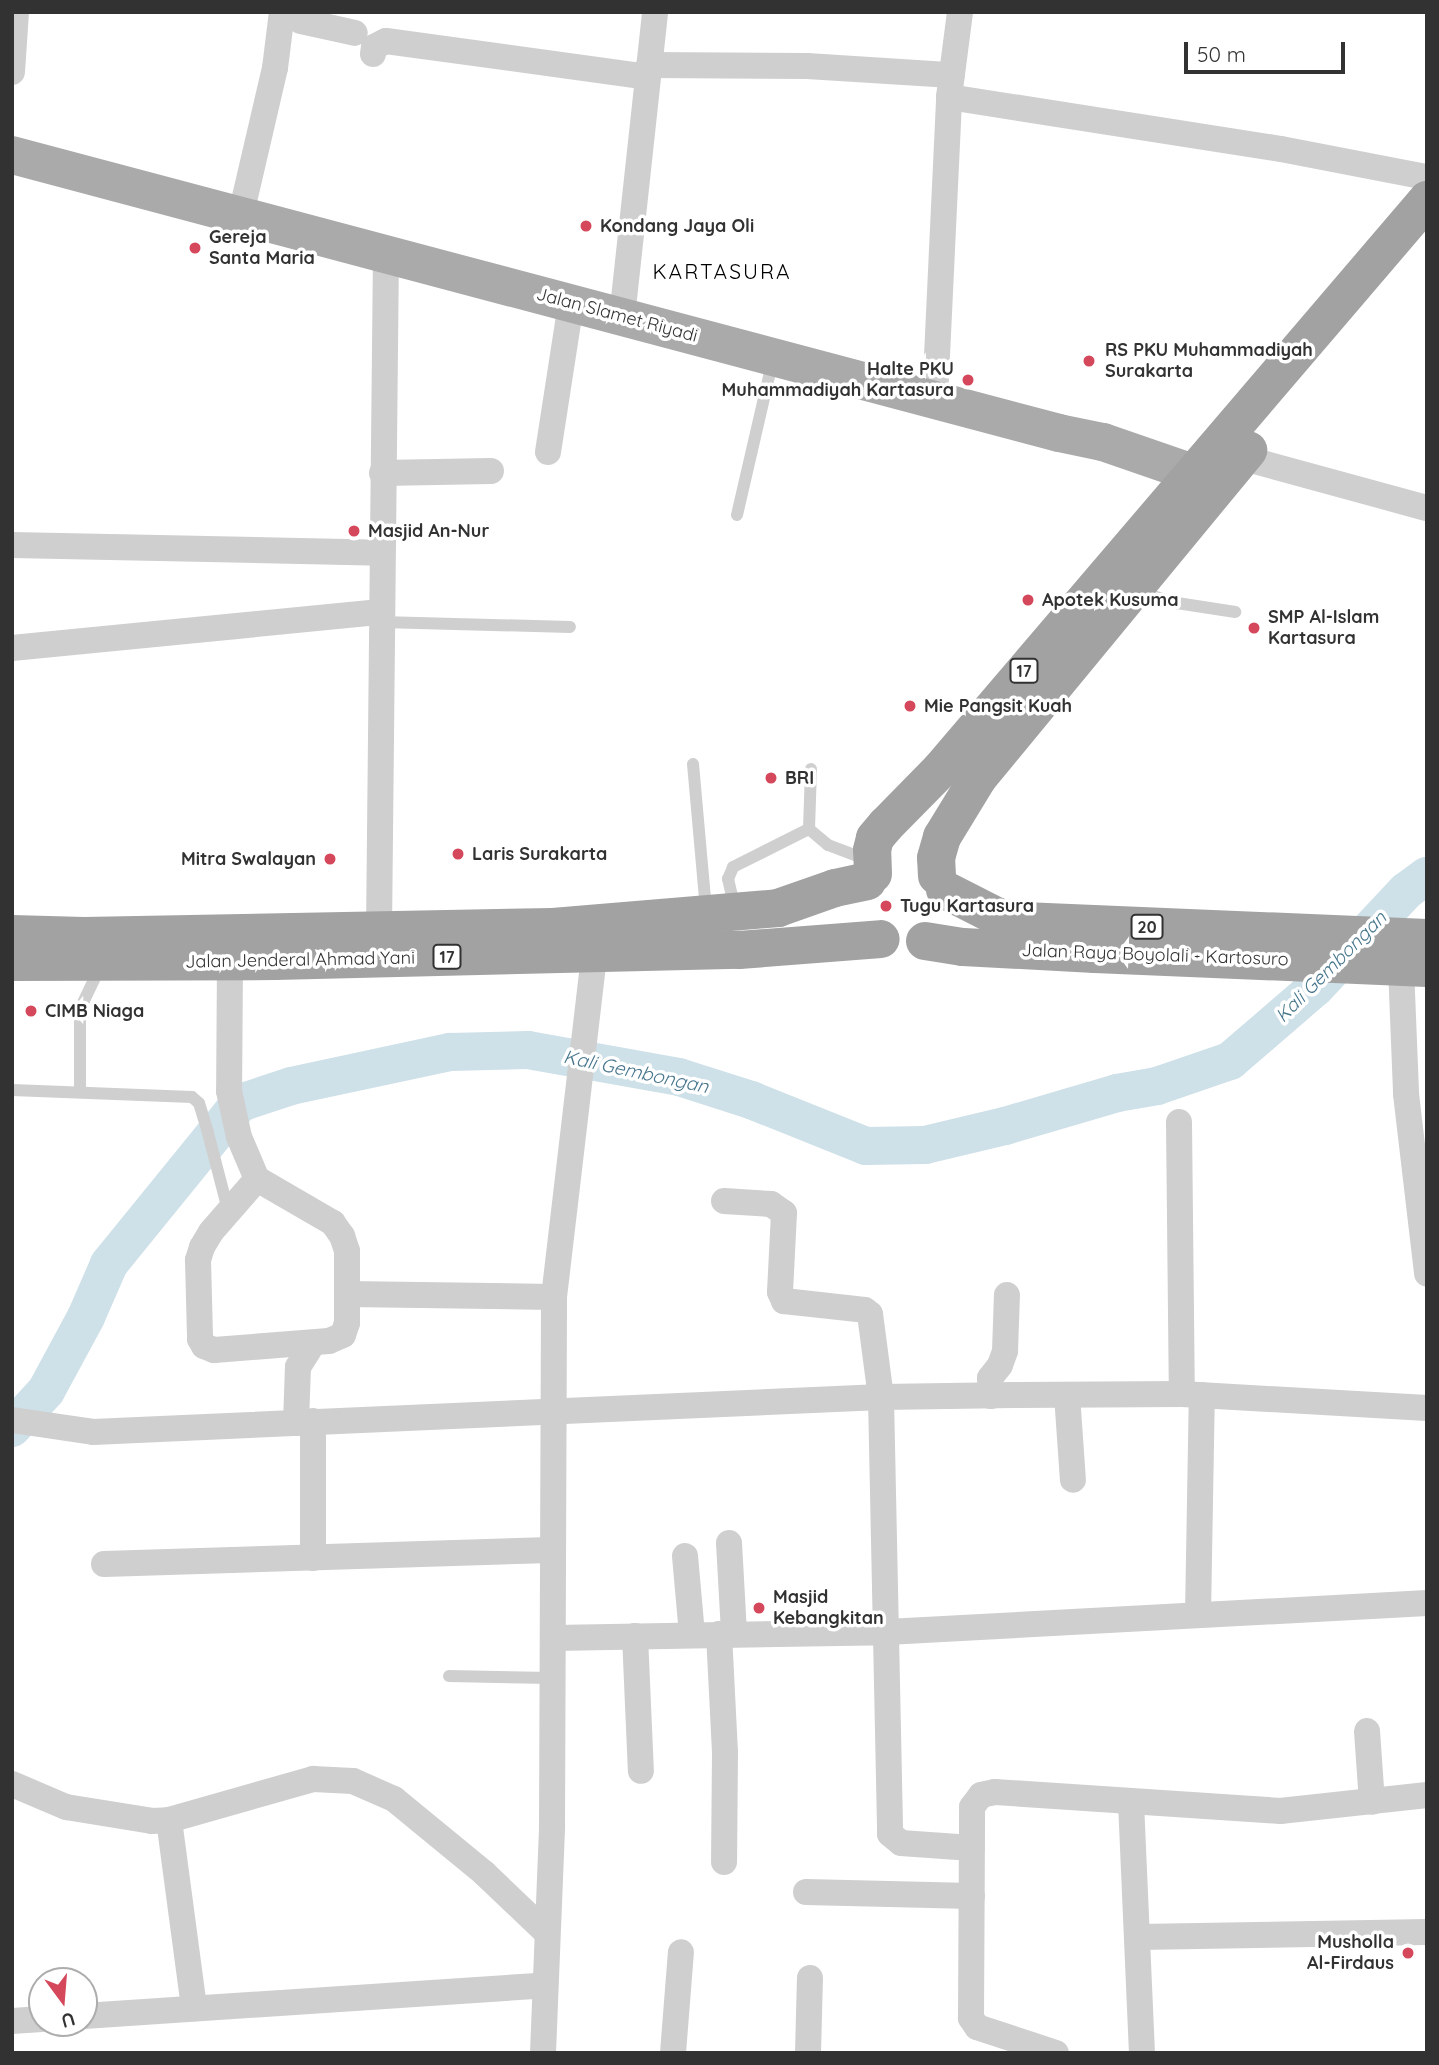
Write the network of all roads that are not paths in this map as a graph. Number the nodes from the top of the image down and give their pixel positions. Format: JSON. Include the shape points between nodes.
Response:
{"nodes":[{"id":1,"x":16,"y":12,"type":"edge"},
{"id":2,"x":282,"y":12,"type":"edge"},
{"id":3,"x":294,"y":12,"type":"edge"},
{"id":4,"x":655,"y":12,"type":"edge"},
{"id":5,"x":960,"y":12,"type":"edge"},
{"id":6,"x":355,"y":33,"type":"dead end"},
{"id":7,"x":373,"y":54,"type":"dead end"},
{"id":8,"x":649,"y":71,"type":"junction"},
{"id":9,"x":12,"y":72,"type":"edge"},
{"id":10,"x":951,"y":86,"type":"junction"},
{"id":11,"x":12,"y":155,"type":"edge"},
{"id":12,"x":1427,"y":177,"type":"edge"},
{"id":13,"x":1427,"y":200,"type":"edge"},
{"id":14,"x":242,"y":214,"type":"junction"},
{"id":15,"x":1427,"y":241,"type":"edge"},
{"id":16,"x":386,"y":253,"type":"junction"},
{"id":17,"x":571,"y":303,"type":"junction"},
{"id":18,"x":622,"y":317,"type":"junction"},
{"id":19,"x":774,"y":356,"type":"junction"},
{"id":20,"x":935,"y":398,"type":"junction"},
{"id":21,"x":548,"y":452,"type":"dead end"},
{"id":22,"x":1216,"y":466,"type":"junction"},
{"id":23,"x":491,"y":471,"type":"dead end"},
{"id":24,"x":383,"y":473,"type":"junction"},
{"id":25,"x":1427,"y":508,"type":"edge"},
{"id":26,"x":737,"y":515,"type":"dead end"},
{"id":27,"x":12,"y":545,"type":"edge"},
{"id":28,"x":381,"y":553,"type":"junction"},
{"id":29,"x":1131,"y":589,"type":"junction"},
{"id":30,"x":1235,"y":612,"type":"dead end"},
{"id":31,"x":380,"y":617,"type":"junction"},
{"id":32,"x":570,"y":627,"type":"dead end"},
{"id":33,"x":12,"y":648,"type":"edge"},
{"id":34,"x":693,"y":764,"type":"dead end"},
{"id":35,"x":811,"y":769,"type":"dead end"},
{"id":36,"x":810,"y":829,"type":"junction"},
{"id":37,"x":870,"y":872,"type":"junction"},
{"id":38,"x":941,"y":883,"type":"junction"},
{"id":39,"x":721,"y":913,"type":"junction"},
{"id":40,"x":379,"y":931,"type":"junction"},
{"id":41,"x":12,"y":934,"type":"edge"},
{"id":42,"x":881,"y":939,"type":"junction"},
{"id":43,"x":925,"y":940,"type":"junction"},
{"id":44,"x":1397,"y":951,"type":"edge"},
{"id":45,"x":594,"y":954,"type":"junction"},
{"id":46,"x":230,"y":961,"type":"junction"},
{"id":47,"x":12,"y":962,"type":"edge"},
{"id":48,"x":102,"y":964,"type":"junction"},
{"id":49,"x":12,"y":1090,"type":"edge"},
{"id":50,"x":80,"y":1090,"type":"junction"},
{"id":51,"x":1179,"y":1122,"type":"dead end"},
{"id":52,"x":257,"y":1179,"type":"junction"},
{"id":53,"x":724,"y":1201,"type":"dead end"},
{"id":54,"x":229,"y":1212,"type":"junction"},
{"id":55,"x":1427,"y":1274,"type":"edge"},
{"id":56,"x":347,"y":1294,"type":"junction"},
{"id":57,"x":1007,"y":1296,"type":"dead end"},
{"id":58,"x":554,"y":1297,"type":"junction"},
{"id":59,"x":313,"y":1343,"type":"junction"},
{"id":60,"x":1068,"y":1395,"type":"junction"},
{"id":61,"x":1192,"y":1395,"type":"junction"},
{"id":62,"x":991,"y":1396,"type":"junction"},
{"id":63,"x":881,"y":1397,"type":"junction"},
{"id":64,"x":1427,"y":1408,"type":"edge"},
{"id":65,"x":553,"y":1411,"type":"junction"},
{"id":66,"x":14,"y":1421,"type":"edge"},
{"id":67,"x":305,"y":1422,"type":"junction"},
{"id":68,"x":1073,"y":1480,"type":"dead end"},
{"id":69,"x":729,"y":1543,"type":"dead end"},
{"id":70,"x":551,"y":1550,"type":"junction"},
{"id":71,"x":685,"y":1556,"type":"dead end"},
{"id":72,"x":313,"y":1558,"type":"junction"},
{"id":73,"x":104,"y":1564,"type":"dead end"},
{"id":74,"x":1427,"y":1603,"type":"edge"},
{"id":75,"x":1198,"y":1615,"type":"junction"},
{"id":76,"x":887,"y":1632,"type":"junction"},
{"id":77,"x":726,"y":1633,"type":"junction"},
{"id":78,"x":692,"y":1634,"type":"junction"},
{"id":79,"x":635,"y":1636,"type":"junction"},
{"id":80,"x":554,"y":1638,"type":"junction"},
{"id":81,"x":449,"y":1676,"type":"dead end"},
{"id":82,"x":553,"y":1678,"type":"junction"},
{"id":83,"x":1367,"y":1731,"type":"dead end"},
{"id":84,"x":641,"y":1771,"type":"dead end"},
{"id":85,"x":12,"y":1784,"type":"edge"},
{"id":86,"x":1427,"y":1795,"type":"edge"},
{"id":87,"x":1131,"y":1802,"type":"junction"},
{"id":88,"x":1372,"y":1802,"type":"junction"},
{"id":89,"x":169,"y":1820,"type":"junction"},
{"id":90,"x":972,"y":1848,"type":"junction"},
{"id":91,"x":724,"y":1862,"type":"dead end"},
{"id":92,"x":806,"y":1892,"type":"dead end"},
{"id":93,"x":972,"y":1896,"type":"junction"},
{"id":94,"x":1427,"y":1931,"type":"edge"},
{"id":95,"x":546,"y":1932,"type":"junction"},
{"id":96,"x":1138,"y":1937,"type":"junction"},
{"id":97,"x":681,"y":1952,"type":"dead end"},
{"id":98,"x":810,"y":1978,"type":"dead end"},
{"id":99,"x":545,"y":1985,"type":"junction"},
{"id":100,"x":194,"y":2008,"type":"junction"},
{"id":101,"x":98,"y":2015,"type":"edge"},
{"id":102,"x":543,"y":2053,"type":"edge"},
{"id":103,"x":673,"y":2053,"type":"edge"},
{"id":104,"x":808,"y":2053,"type":"edge"},
{"id":105,"x":1056,"y":2053,"type":"edge"},
{"id":106,"x":1142,"y":2053,"type":"edge"}],
"edges":[{"from":1,"to":9,"type":"street"},
{"from":2,"to":14,"type":"street","via":[[275,68]]},
{"from":3,"to":6,"type":"street","via":[[301,20]]},
{"from":4,"to":8,"type":"street"},
{"from":5,"to":10,"type":"street"},
{"from":7,"to":8,"type":"street","via":[[374,47],[386,41]]},
{"from":8,"to":10,"type":"street","via":[[807,66]]},
{"from":8,"to":18,"type":"street"},
{"from":10,"to":12,"type":"street"},
{"from":10,"to":20,"type":"street"},
{"from":11,"to":14,"type":"main road","name":"Jalan Slamet Riyadi"},
{"from":13,"to":22,"type":"highway","number":"17","via":[[1274,379]]},
{"from":14,"to":16,"type":"main road","name":"Jalan Slamet Riyadi"},
{"from":15,"to":22,"type":"highway","number":"17","via":[[1314,373]]},
{"from":16,"to":17,"type":"main road","name":"Jalan Slamet Riyadi"},
{"from":16,"to":24,"type":"street"},
{"from":17,"to":18,"type":"main road","name":"Jalan Slamet Riyadi"},
{"from":17,"to":21,"type":"street"},
{"from":18,"to":19,"type":"main road","name":"Jalan Slamet Riyadi"},
{"from":19,"to":20,"type":"main road","name":"Jalan Slamet Riyadi"},
{"from":19,"to":26,"type":"lane"},
{"from":20,"to":22,"type":"main road","name":"Jalan Slamet Riyadi","via":[[1059,433]]},
{"from":22,"to":25,"type":"street"},
{"from":22,"to":29,"type":"highway","number":"17"},
{"from":22,"to":37,"type":"highway","number":"17","via":[[886,825],[876,838]]},
{"from":23,"to":24,"type":"street"},
{"from":24,"to":28,"type":"street"},
{"from":27,"to":28,"type":"street"},
{"from":28,"to":31,"type":"street"},
{"from":29,"to":30,"type":"lane","via":[[1177,603]]},
{"from":29,"to":38,"type":"highway","number":"17","via":[[963,801],[938,849]]},
{"from":31,"to":32,"type":"lane"},
{"from":31,"to":33,"type":"street"},
{"from":31,"to":40,"type":"street"},
{"from":34,"to":39,"type":"lane"},
{"from":35,"to":36,"type":"lane"},
{"from":36,"to":37,"type":"lane"},
{"from":36,"to":39,"type":"lane","via":[[733,867]]},
{"from":37,"to":38,"type":"highway","number":"17","via":[[905,860],[917,862]]},
{"from":37,"to":39,"type":"highway","name":"Jalan Jenderal Ahmad Yani","number":"17","via":[[778,908]]},
{"from":37,"to":42,"type":"highway","number":"17","via":[[861,909],[868,926]]},
{"from":38,"to":43,"type":"highway","number":"17","via":[[947,906],[943,923]]},
{"from":38,"to":44,"type":"highway","name":"Jalan Raya Boyolali - Kartosuro","number":"20","via":[[998,917],[1023,921]]},
{"from":39,"to":40,"type":"highway","name":"Jalan Jenderal Ahmad Yani","number":"17","via":[[553,927]]},
{"from":40,"to":41,"type":"highway","name":"Jalan Jenderal Ahmad Yani","number":"17"},
{"from":42,"to":43,"type":"highway","number":"17","via":[[903,946]]},
{"from":42,"to":45,"type":"highway","name":"Jalan Jenderal Ahmad Yani","number":"17","via":[[739,950]]},
{"from":43,"to":44,"type":"highway","name":"Jalan Raya Boyolali - Kartosuro","number":"20","via":[[963,947],[1324,962]]},
{"from":44,"to":55,"type":"street","via":[[1406,1094]]},
{"from":45,"to":46,"type":"highway","name":"Jalan Jenderal Ahmad Yani","number":"17"},
{"from":45,"to":58,"type":"street"},
{"from":46,"to":48,"type":"highway","name":"Jalan Jenderal Ahmad Yani","number":"17"},
{"from":46,"to":52,"type":"street","via":[[227,1079],[239,1137]]},
{"from":47,"to":48,"type":"highway","name":"Jalan Jenderal Ahmad Yani","number":"17"},
{"from":48,"to":50,"type":"lane","via":[[80,1009]]},
{"from":49,"to":50,"type":"lane"},
{"from":50,"to":54,"type":"lane","via":[[187,1095],[199,1103]]},
{"from":51,"to":61,"type":"street"},
{"from":52,"to":54,"type":"street"},
{"from":52,"to":56,"type":"street","via":[[333,1223],[347,1251]]},
{"from":53,"to":63,"type":"street","via":[[771,1204],[784,1213],[780,1294],[784,1301],[867,1310]]},
{"from":54,"to":59,"type":"street","via":[[211,1232],[198,1260],[200,1339],[204,1346],[214,1350]]},
{"from":56,"to":58,"type":"street"},
{"from":56,"to":59,"type":"street","via":[[343,1335]]},
{"from":57,"to":62,"type":"street","via":[[1005,1351],[990,1378]]},
{"from":58,"to":65,"type":"street"},
{"from":59,"to":67,"type":"street","via":[[298,1367]]},
{"from":60,"to":61,"type":"street"},
{"from":60,"to":62,"type":"street"},
{"from":60,"to":68,"type":"street"},
{"from":61,"to":64,"type":"street"},
{"from":61,"to":75,"type":"street"},
{"from":62,"to":63,"type":"street"},
{"from":63,"to":65,"type":"street"},
{"from":63,"to":76,"type":"street"},
{"from":65,"to":67,"type":"street"},
{"from":65,"to":70,"type":"street"},
{"from":66,"to":67,"type":"street","via":[[93,1432]]},
{"from":67,"to":72,"type":"street"},
{"from":69,"to":77,"type":"street"},
{"from":70,"to":72,"type":"street"},
{"from":70,"to":80,"type":"street"},
{"from":71,"to":78,"type":"street"},
{"from":72,"to":73,"type":"street"},
{"from":74,"to":75,"type":"street"},
{"from":75,"to":76,"type":"street"},
{"from":76,"to":77,"type":"street"},
{"from":76,"to":90,"type":"street","via":[[890,1834],[901,1843]]},
{"from":77,"to":78,"type":"street"},
{"from":77,"to":91,"type":"street"},
{"from":78,"to":79,"type":"street"},
{"from":79,"to":80,"type":"street"},
{"from":79,"to":84,"type":"street"},
{"from":80,"to":82,"type":"street"},
{"from":81,"to":82,"type":"lane"},
{"from":82,"to":95,"type":"street"},
{"from":83,"to":88,"type":"street"},
{"from":85,"to":89,"type":"street","via":[[46,1801],[93,1814]]},
{"from":86,"to":88,"type":"street"},
{"from":87,"to":88,"type":"street","via":[[1280,1811]]},
{"from":87,"to":90,"type":"street","via":[[987,1793],[973,1804]]},
{"from":87,"to":96,"type":"street"},
{"from":89,"to":95,"type":"street","via":[[313,1779],[353,1781],[394,1799],[484,1873]]},
{"from":89,"to":100,"type":"street"},
{"from":90,"to":93,"type":"street"},
{"from":92,"to":93,"type":"street"},
{"from":93,"to":105,"type":"street","via":[[972,2021],[977,2027]]},
{"from":94,"to":96,"type":"street"},
{"from":95,"to":99,"type":"street"},
{"from":96,"to":106,"type":"street"},
{"from":97,"to":103,"type":"street"},
{"from":98,"to":104,"type":"street"},
{"from":99,"to":100,"type":"street"},
{"from":99,"to":102,"type":"street"},
{"from":100,"to":101,"type":"street"}]}
